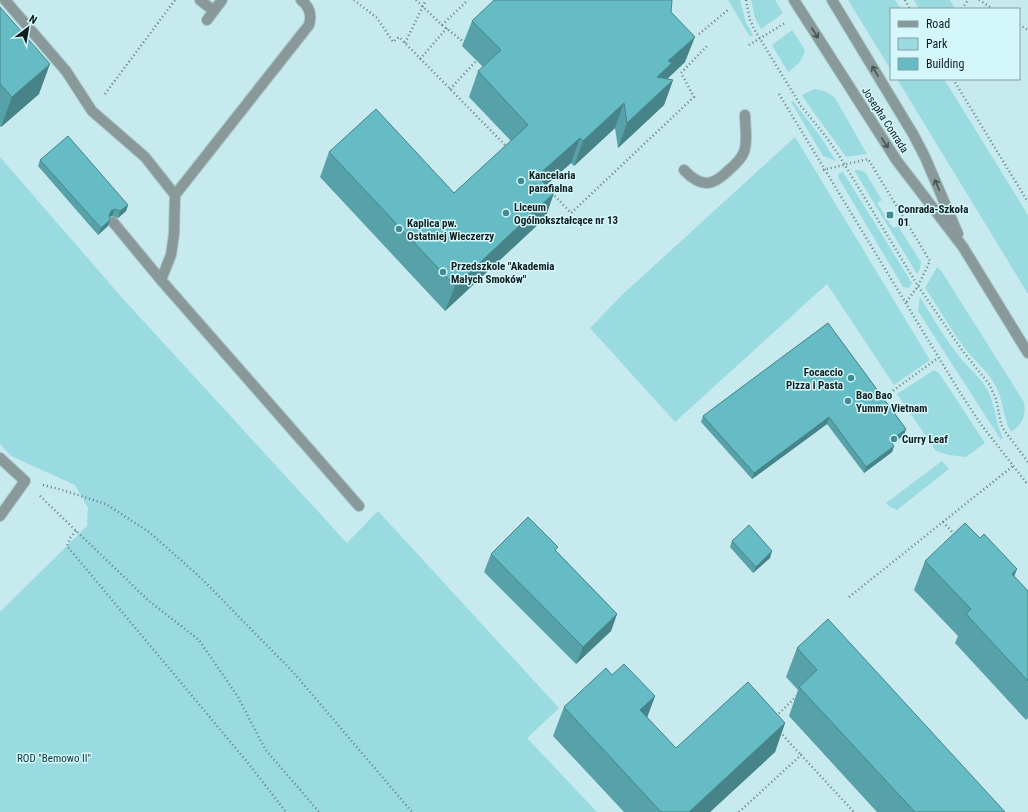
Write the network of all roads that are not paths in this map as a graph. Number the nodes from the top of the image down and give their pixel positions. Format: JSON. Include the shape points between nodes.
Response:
{"nodes":[{"id":1,"x":5,"y":0,"type":"edge"},
{"id":2,"x":200,"y":0,"type":"edge"},
{"id":3,"x":222,"y":0,"type":"edge"},
{"id":4,"x":301,"y":0,"type":"edge"},
{"id":5,"x":794,"y":0,"type":"edge"},
{"id":6,"x":832,"y":0,"type":"edge"},
{"id":7,"x":214,"y":11,"type":"junction"},
{"id":8,"x":207,"y":20,"type":"dead end"},
{"id":9,"x":745,"y":115,"type":"dead end"},
{"id":10,"x":684,"y":170,"type":"dead end"},
{"id":11,"x":174,"y":195,"type":"junction"},
{"id":12,"x":113,"y":222,"type":"dead end"},
{"id":13,"x":963,"y":247,"type":"junction"},
{"id":14,"x":161,"y":280,"type":"junction"},
{"id":15,"x":1028,"y":353,"type":"edge"},
{"id":16,"x":0,"y":458,"type":"edge"},
{"id":17,"x":359,"y":506,"type":"dead end"},
{"id":18,"x":0,"y":516,"type":"edge"}],
"edges":[{"from":1,"to":11,"type":"street","via":[[66,71],[92,111],[145,157]]},
{"from":2,"to":7,"type":"street"},
{"from":3,"to":7,"type":"street"},
{"from":4,"to":11,"type":"street","via":[[310,12],[309,25]]},
{"from":5,"to":13,"type":"street","name":"Josepha Conrada","one_way":true,"via":[[897,161]]},
{"from":13,"to":6,"type":"street","name":"Josepha Conrada","one_way":true,"via":[[916,140]]},
{"from":7,"to":8,"type":"street"},
{"from":9,"to":10,"type":"street","via":[[746,140],[743,153],[722,177],[714,182],[704,183],[694,180]]},
{"from":11,"to":14,"type":"street","via":[[171,255]]},
{"from":12,"to":14,"type":"street"},
{"from":13,"to":15,"type":"street","name":"Josepha Conrada"},
{"from":14,"to":17,"type":"street"},
{"from":16,"to":18,"type":"street","via":[[25,482]]}]}
